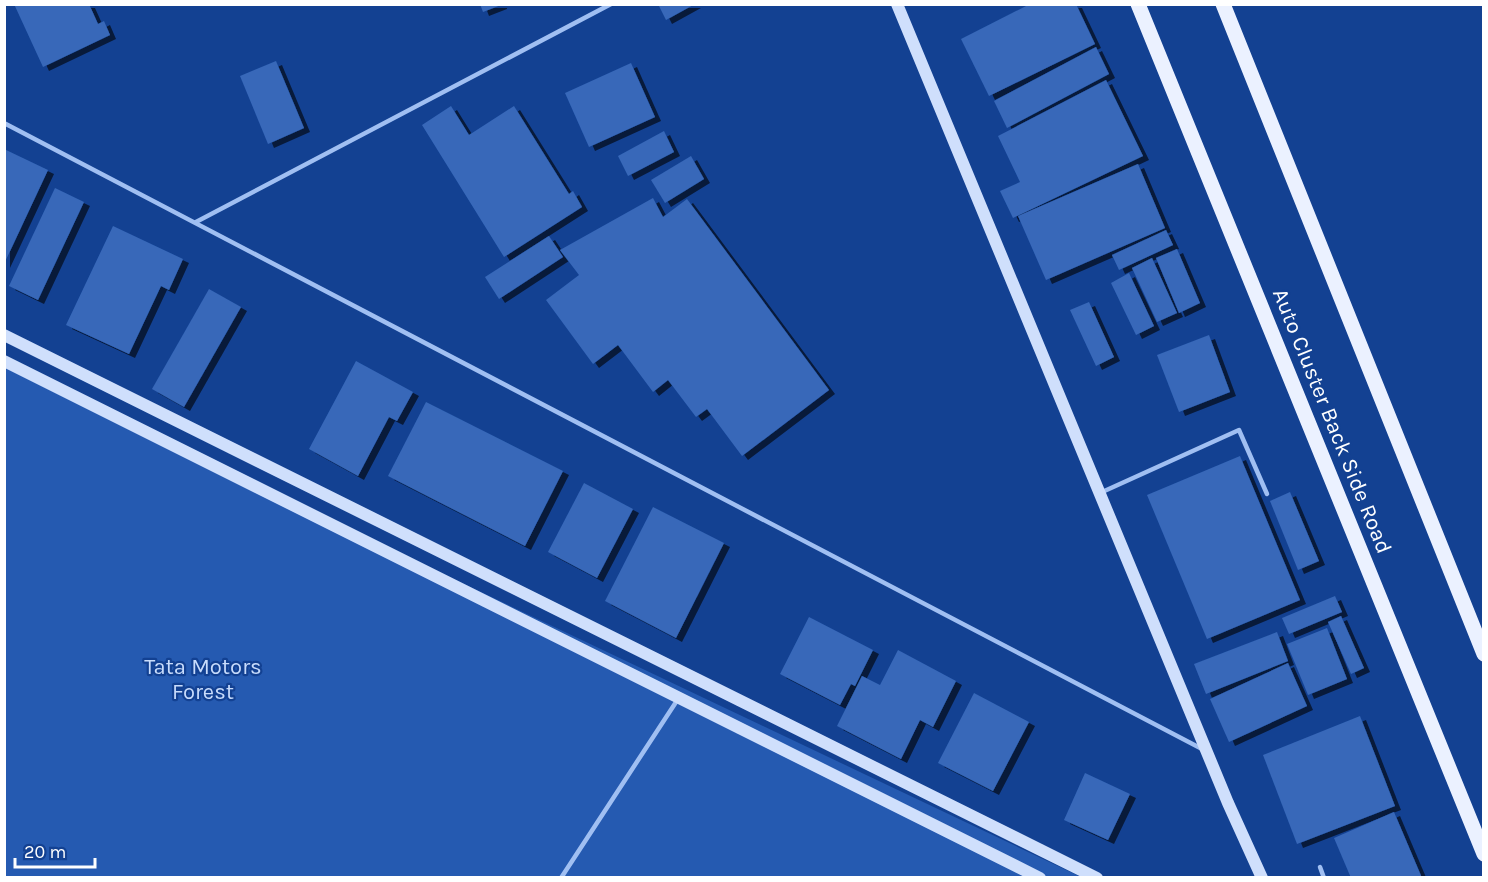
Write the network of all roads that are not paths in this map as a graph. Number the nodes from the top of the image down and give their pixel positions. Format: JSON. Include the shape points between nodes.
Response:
{"nodes":[{"id":1,"x":611,"y":4,"type":"edge"},
{"id":2,"x":897,"y":4,"type":"edge"},
{"id":3,"x":1138,"y":4,"type":"edge"},
{"id":4,"x":1223,"y":4,"type":"edge"},
{"id":5,"x":4,"y":123,"type":"edge"},
{"id":6,"x":196,"y":222,"type":"junction"},
{"id":7,"x":4,"y":335,"type":"edge"},
{"id":8,"x":4,"y":361,"type":"edge"},
{"id":9,"x":234,"y":449,"type":"junction"},
{"id":10,"x":224,"y":470,"type":"junction"},
{"id":11,"x":1100,"y":493,"type":"junction"},
{"id":12,"x":1267,"y":494,"type":"dead end"},
{"id":13,"x":1484,"y":654,"type":"edge"},
{"id":14,"x":679,"y":697,"type":"junction"},
{"id":15,"x":1208,"y":753,"type":"junction"},
{"id":16,"x":1484,"y":854,"type":"edge"},
{"id":17,"x":1320,"y":867,"type":"dead end"},
{"id":18,"x":561,"y":878,"type":"edge"},
{"id":19,"x":1040,"y":878,"type":"edge"},
{"id":20,"x":1097,"y":878,"type":"edge"},
{"id":21,"x":1262,"y":878,"type":"edge"},
{"id":22,"x":1324,"y":878,"type":"edge"}],
"edges":[{"from":1,"to":6,"type":"lane"},
{"from":2,"to":11,"type":"main road"},
{"from":3,"to":16,"type":"main road","name":"Auto Cluster Back Side Road"},
{"from":4,"to":13,"type":"main road"},
{"from":5,"to":6,"type":"lane"},
{"from":6,"to":15,"type":"lane"},
{"from":7,"to":9,"type":"main road"},
{"from":8,"to":10,"type":"main road"},
{"from":9,"to":10,"type":"main road"},
{"from":9,"to":20,"type":"main road"},
{"from":10,"to":14,"type":"main road"},
{"from":11,"to":12,"type":"lane","via":[[1239,430]]},
{"from":11,"to":15,"type":"main road"},
{"from":14,"to":18,"type":"lane"},
{"from":14,"to":19,"type":"main road"},
{"from":15,"to":21,"type":"main road"},
{"from":17,"to":22,"type":"lane"}]}
